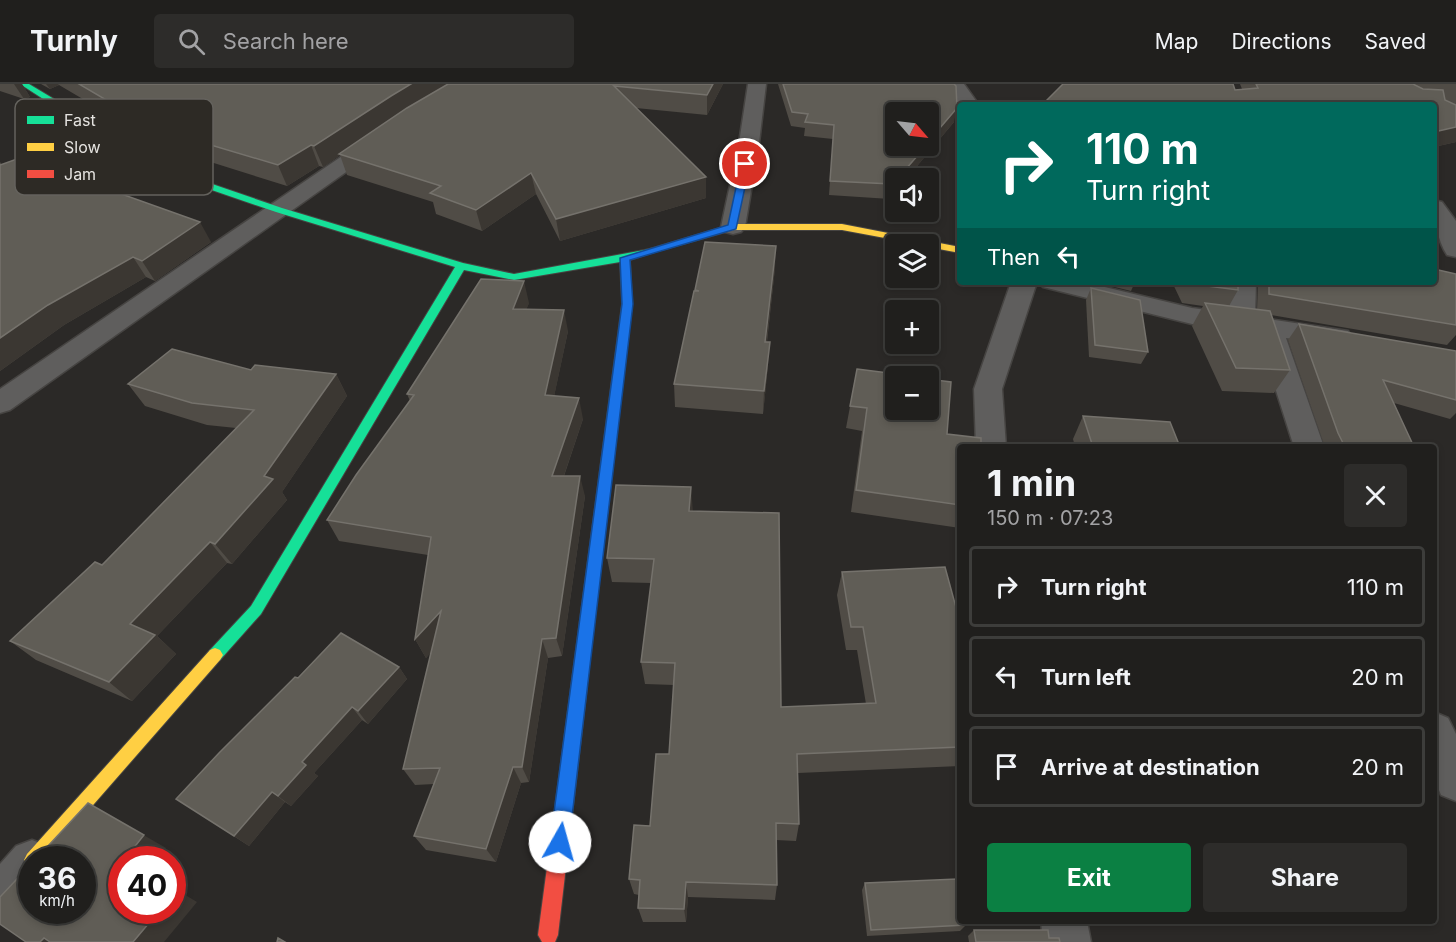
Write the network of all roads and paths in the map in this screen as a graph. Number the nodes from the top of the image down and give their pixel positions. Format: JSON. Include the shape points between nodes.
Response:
{"nodes":[{"id":1,"x":24,"y":84,"type":"edge"},
{"id":2,"x":757,"y":84,"type":"edge"},
{"id":3,"x":954,"y":84,"type":"edge"},
{"id":4,"x":48,"y":99,"type":"edge"},
{"id":5,"x":967,"y":102,"type":"edge"},
{"id":6,"x":395,"y":128,"type":"edge"},
{"id":7,"x":213,"y":187,"type":"edge"},
{"id":8,"x":279,"y":210,"type":"junction"},
{"id":9,"x":1437,"y":212,"type":"edge"},
{"id":10,"x":733,"y":227,"type":"junction"},
{"id":11,"x":957,"y":249,"type":"edge"},
{"id":12,"x":1456,"y":250,"type":"edge"},
{"id":13,"x":625,"y":258,"type":"junction"},
{"id":14,"x":461,"y":266,"type":"junction"},
{"id":15,"x":1023,"y":285,"type":"edge"},
{"id":16,"x":1064,"y":285,"type":"edge"},
{"id":17,"x":1244,"y":285,"type":"edge"},
{"id":18,"x":1255,"y":324,"type":"junction"},
{"id":19,"x":1358,"y":340,"type":"edge"},
{"id":20,"x":0,"y":403,"type":"edge"},
{"id":21,"x":991,"y":444,"type":"edge"},
{"id":22,"x":1308,"y":444,"type":"edge"},
{"id":23,"x":1437,"y":738,"type":"edge"},
{"id":24,"x":1456,"y":780,"type":"edge"},
{"id":25,"x":45,"y":846,"type":"edge"},
{"id":26,"x":18,"y":877,"type":"edge"},
{"id":27,"x":0,"y":897,"type":"edge"},
{"id":28,"x":1064,"y":924,"type":"edge"},
{"id":29,"x":548,"y":935,"type":"dead end"},
{"id":30,"x":1067,"y":942,"type":"edge"}],
"edges":[{"from":1,"to":4,"type":"street"},
{"from":2,"to":10,"type":"street"},
{"from":3,"to":5,"type":"street"},
{"from":6,"to":8,"type":"street"},
{"from":7,"to":8,"type":"street"},
{"from":8,"to":14,"type":"street"},
{"from":8,"to":20,"type":"street"},
{"from":9,"to":12,"type":"street","via":[[1450,231]]},
{"from":10,"to":11,"type":"street","via":[[842,227]]},
{"from":10,"to":13,"type":"street"},
{"from":13,"to":14,"type":"street","via":[[514,277]]},
{"from":13,"to":29,"type":"street","via":[[627,304]]},
{"from":14,"to":25,"type":"street","via":[[255,610]]},
{"from":15,"to":21,"type":"street","via":[[988,389]]},
{"from":16,"to":18,"type":"street","via":[[1192,316]]},
{"from":17,"to":18,"type":"street"},
{"from":18,"to":19,"type":"street"},
{"from":18,"to":22,"type":"street"},
{"from":23,"to":24,"type":"street"},
{"from":26,"to":27,"type":"street"},
{"from":28,"to":30,"type":"street"}]}
